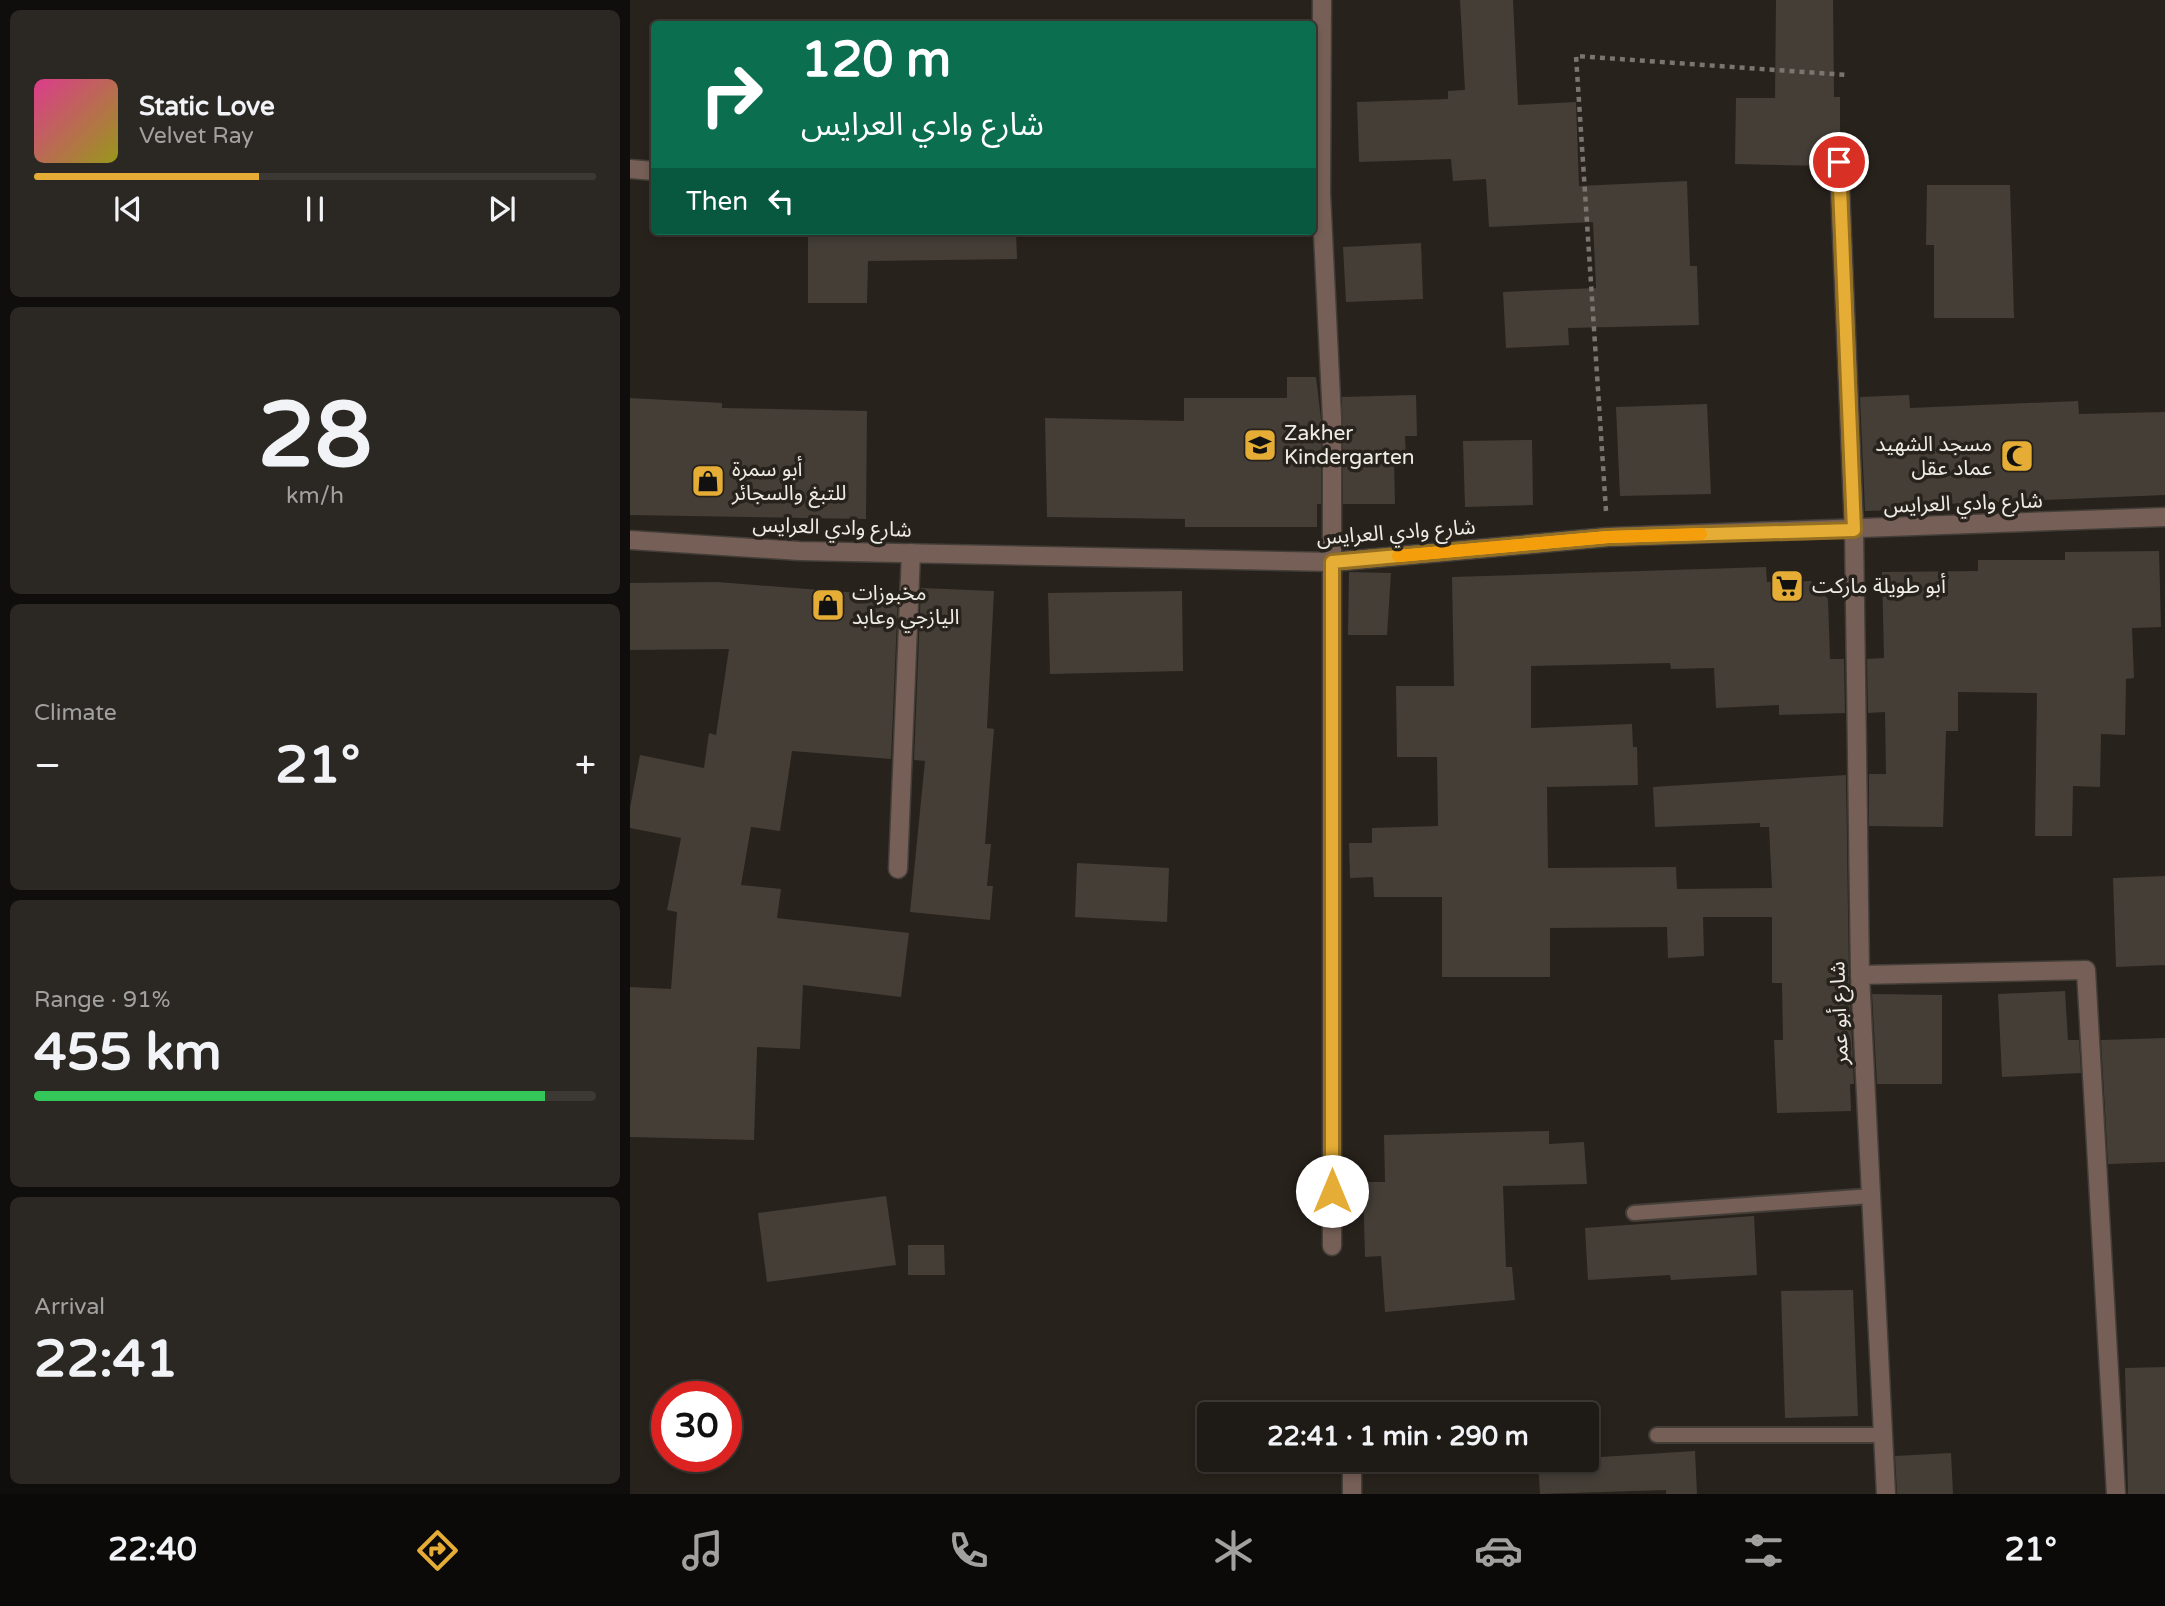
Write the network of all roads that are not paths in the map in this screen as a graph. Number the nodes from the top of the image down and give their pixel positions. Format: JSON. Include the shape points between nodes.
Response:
{"nodes":[{"id":1,"x":1322,"y":0,"type":"edge"},
{"id":2,"x":1839,"y":162,"type":"dead end"},
{"id":3,"x":630,"y":169,"type":"edge"},
{"id":4,"x":651,"y":171,"type":"edge"},
{"id":5,"x":1317,"y":193,"type":"edge"},
{"id":6,"x":2165,"y":517,"type":"edge"},
{"id":7,"x":1854,"y":530,"type":"junction"},
{"id":8,"x":630,"y":540,"type":"edge"},
{"id":9,"x":911,"y":553,"type":"junction"},
{"id":10,"x":1332,"y":562,"type":"junction"},
{"id":11,"x":898,"y":869,"type":"dead end"},
{"id":12,"x":1860,"y":975,"type":"junction"},
{"id":13,"x":1871,"y":1196,"type":"junction"},
{"id":14,"x":1634,"y":1213,"type":"dead end"},
{"id":15,"x":1332,"y":1246,"type":"dead end"},
{"id":16,"x":1883,"y":1434,"type":"junction"},
{"id":17,"x":1657,"y":1436,"type":"dead end"},
{"id":18,"x":1352,"y":1472,"type":"edge"},
{"id":19,"x":1352,"y":1494,"type":"edge"},
{"id":20,"x":1886,"y":1494,"type":"edge"},
{"id":21,"x":2116,"y":1494,"type":"edge"}],
"edges":[{"from":1,"to":5,"type":"street"},
{"from":2,"to":7,"type":"street","name":"شارع أبو عمر"},
{"from":3,"to":4,"type":"street"},
{"from":5,"to":10,"type":"street","via":[[1332,419]]},
{"from":6,"to":7,"type":"street","name":"شارع وادي العرايس"},
{"from":7,"to":10,"type":"street","name":"شارع وادي العرايس","via":[[1608,537]]},
{"from":7,"to":12,"type":"street","name":"شارع أبو عمر"},
{"from":8,"to":9,"type":"street","name":"شارع وادي العرايس"},
{"from":9,"to":10,"type":"street","name":"شارع وادي العرايس"},
{"from":9,"to":11,"type":"street"},
{"from":10,"to":15,"type":"street"},
{"from":12,"to":13,"type":"street","name":"شارع أبو عمر"},
{"from":12,"to":21,"type":"street","via":[[2086,970]]},
{"from":13,"to":14,"type":"lane"},
{"from":13,"to":16,"type":"street","name":"شارع أبو عمر"},
{"from":16,"to":17,"type":"lane"},
{"from":16,"to":20,"type":"street","name":"شارع أبو عمر"},
{"from":18,"to":19,"type":"street"}]}
